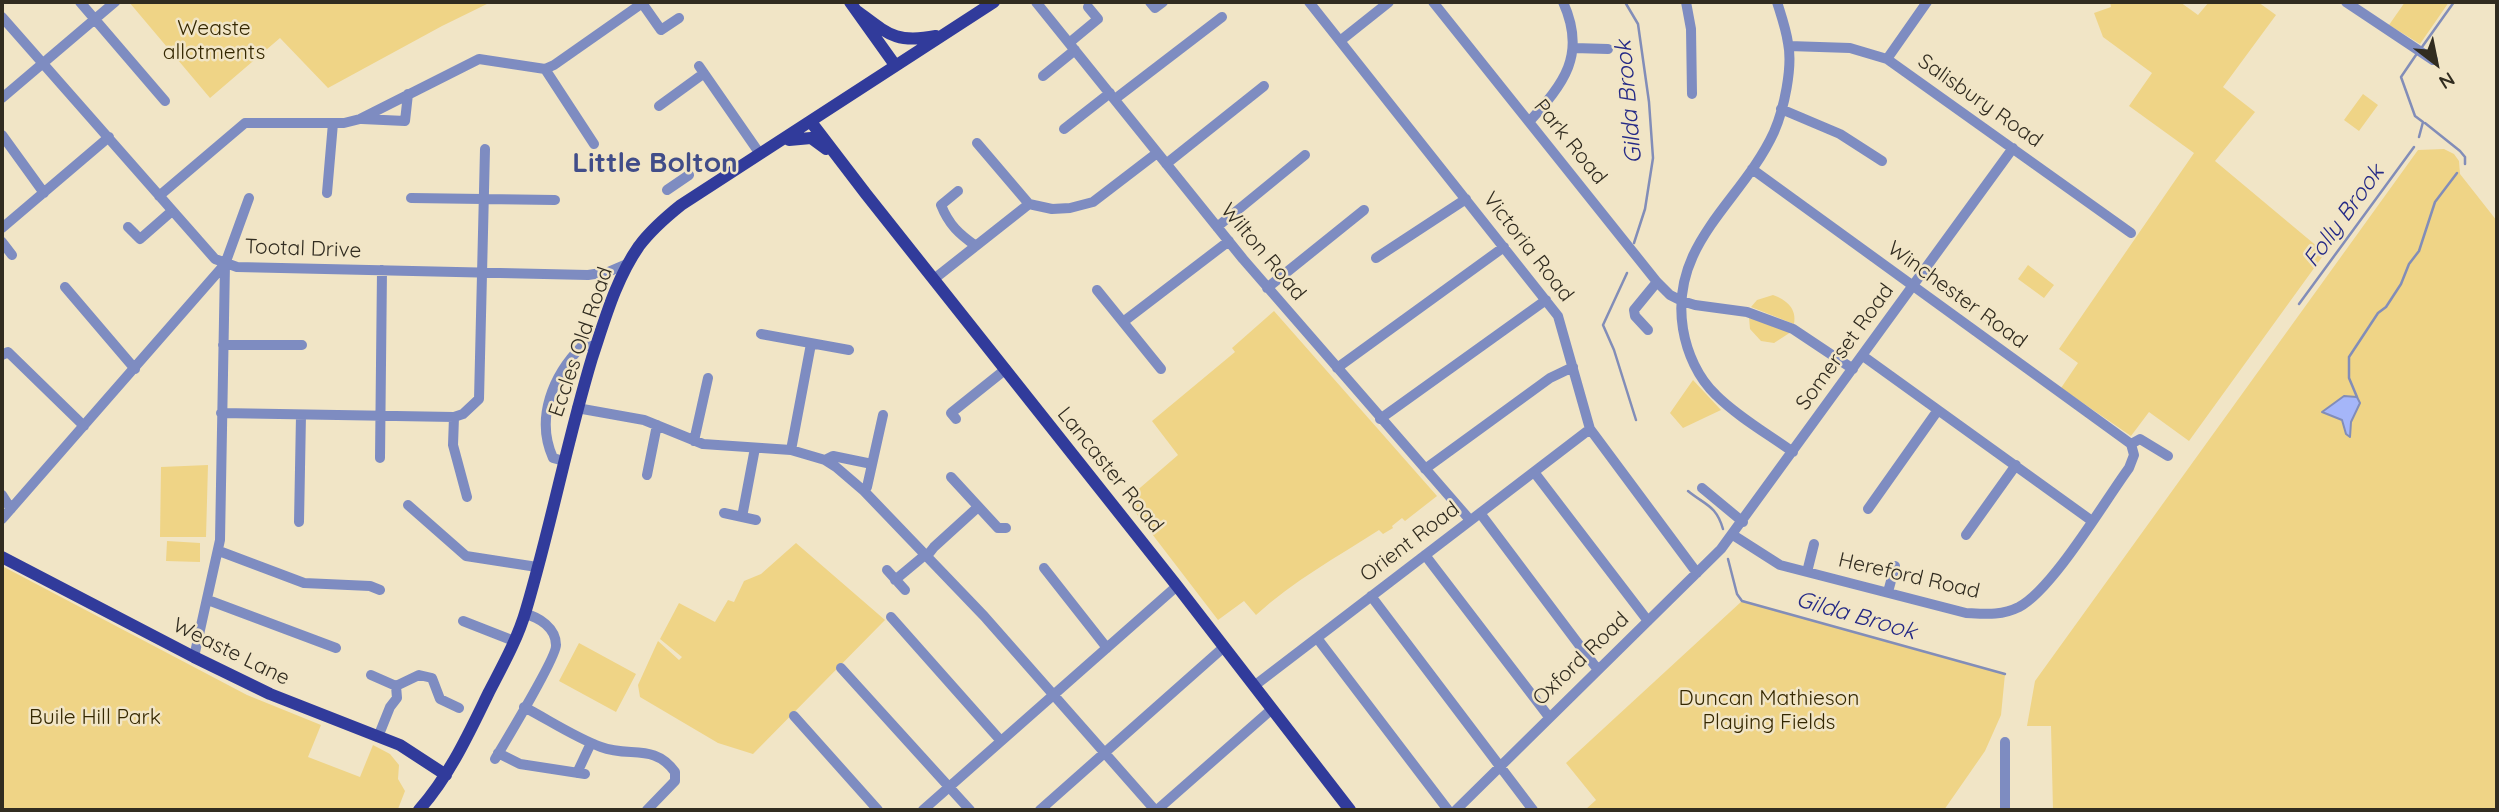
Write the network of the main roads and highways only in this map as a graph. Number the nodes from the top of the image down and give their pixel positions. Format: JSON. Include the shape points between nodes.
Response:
{"nodes":[{"id":1,"x":994,"y":2,"type":"edge"},
{"id":2,"x":854,"y":7,"type":"edge"},
{"id":3,"x":941,"y":36,"type":"junction"},
{"id":4,"x":895,"y":65,"type":"junction"},
{"id":5,"x":811,"y":122,"type":"junction"},
{"id":6,"x":781,"y":141,"type":"junction"},
{"id":7,"x":836,"y":156,"type":"junction"},
{"id":8,"x":2,"y":557,"type":"edge"},
{"id":9,"x":446,"y":775,"type":"junction"},
{"id":10,"x":419,"y":810,"type":"edge"},
{"id":11,"x":1349,"y":810,"type":"edge"}],
"edges":[{"from":1,"to":3,"type":"main road","name":"Eccles Old Road"},
{"from":2,"to":3,"type":"main road","via":[[895,38]]},
{"from":2,"to":4,"type":"main road"},
{"from":3,"to":4,"type":"main road","name":"Eccles Old Road"},
{"from":4,"to":5,"type":"main road","name":"Eccles Old Road"},
{"from":5,"to":6,"type":"main road","name":"Eccles Old Road"},
{"from":5,"to":7,"type":"main road","name":"Lancaster Road"},
{"from":6,"to":7,"type":"main road","name":"Lancaster Road","via":[[811,138]]},
{"from":6,"to":9,"type":"main road","name":"Eccles Old Road","via":[[662,220],[640,244],[618,283],[577,408],[525,614]]},
{"from":7,"to":11,"type":"main road","name":"Lancaster Road"},
{"from":8,"to":9,"type":"main road","name":"Weaste Lane","via":[[270,694],[400,745]]},
{"from":9,"to":10,"type":"main road","name":"Eccles Old Road"}]}
